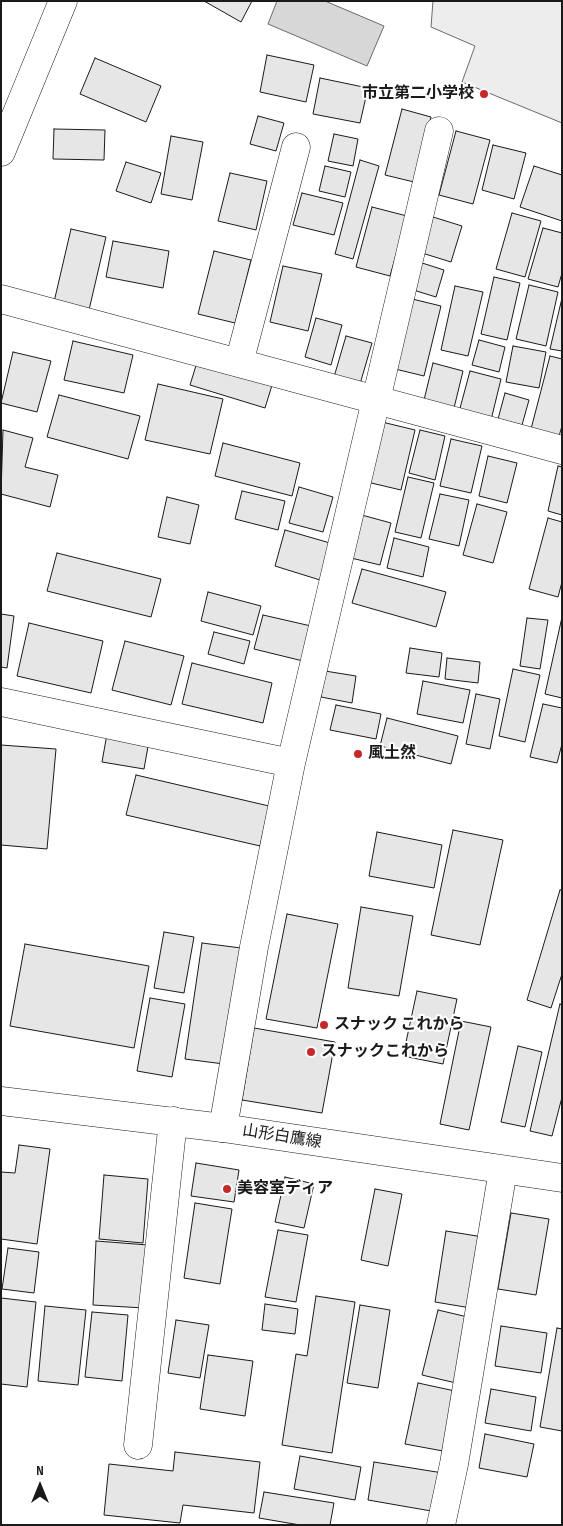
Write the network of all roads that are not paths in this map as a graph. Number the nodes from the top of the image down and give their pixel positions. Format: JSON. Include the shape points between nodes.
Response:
{"nodes":[{"id":1,"x":63,"y":1,"type":"edge"},
{"id":2,"x":439,"y":131,"type":"dead end"},
{"id":3,"x":296,"y":147,"type":"dead end"},
{"id":4,"x":1,"y":152,"type":"edge"},
{"id":5,"x":1,"y":298,"type":"edge"},
{"id":6,"x":239,"y":363,"type":"junction"},
{"id":7,"x":375,"y":399,"type":"junction"},
{"id":8,"x":562,"y":450,"type":"edge"},
{"id":9,"x":1,"y":702,"type":"edge"},
{"id":10,"x":291,"y":763,"type":"junction"},
{"id":11,"x":1,"y":1101,"type":"edge"},
{"id":12,"x":173,"y":1121,"type":"junction"},
{"id":13,"x":223,"y":1128,"type":"junction"},
{"id":14,"x":503,"y":1170,"type":"junction"},
{"id":15,"x":562,"y":1178,"type":"edge"},
{"id":16,"x":138,"y":1445,"type":"dead end"},
{"id":17,"x":441,"y":1525,"type":"edge"}],
"edges":[{"from":1,"to":4,"type":"main road"},
{"from":2,"to":7,"type":"main road"},
{"from":3,"to":6,"type":"main road"},
{"from":5,"to":6,"type":"main road"},
{"from":6,"to":7,"type":"main road"},
{"from":7,"to":8,"type":"main road"},
{"from":7,"to":10,"type":"main road"},
{"from":9,"to":10,"type":"main road"},
{"from":10,"to":13,"type":"main road","via":[[254,947]]},
{"from":11,"to":12,"type":"main road","name":"山形白鷹線"},
{"from":12,"to":13,"type":"main road","name":"山形白鷹線"},
{"from":12,"to":16,"type":"main road"},
{"from":13,"to":14,"type":"main road","name":"山形白鷹線"},
{"from":14,"to":15,"type":"main road","name":"山形白鷹線"},
{"from":14,"to":17,"type":"main road"}]}
